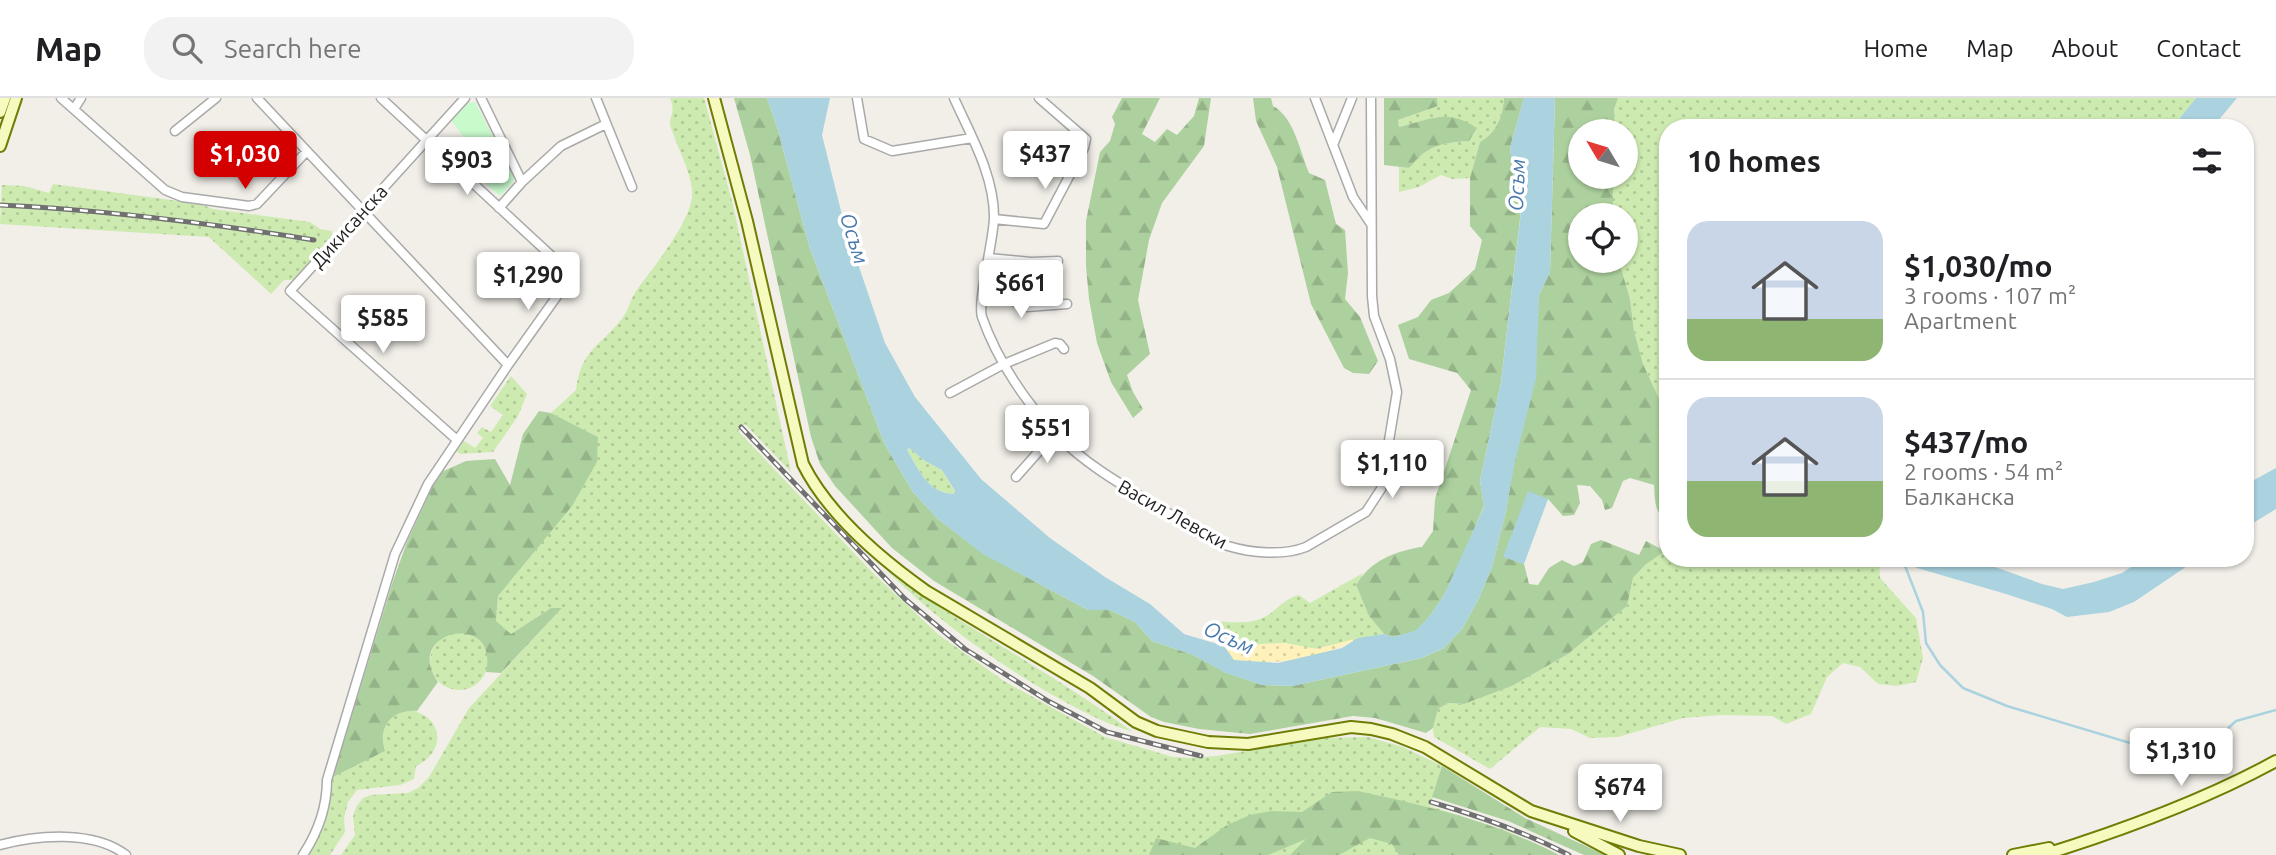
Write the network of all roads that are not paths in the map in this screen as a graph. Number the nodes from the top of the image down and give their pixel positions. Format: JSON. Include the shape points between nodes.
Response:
{"nodes":[{"id":1,"x":5,"y":98,"type":"edge"},
{"id":2,"x":16,"y":98,"type":"edge"},
{"id":3,"x":61,"y":98,"type":"edge"},
{"id":4,"x":82,"y":98,"type":"edge"},
{"id":5,"x":216,"y":98,"type":"edge"},
{"id":6,"x":257,"y":98,"type":"edge"},
{"id":7,"x":381,"y":98,"type":"edge"},
{"id":8,"x":465,"y":98,"type":"edge"},
{"id":9,"x":481,"y":98,"type":"edge"},
{"id":10,"x":596,"y":98,"type":"edge"},
{"id":11,"x":714,"y":98,"type":"edge"},
{"id":12,"x":857,"y":98,"type":"edge"},
{"id":13,"x":954,"y":98,"type":"edge"},
{"id":14,"x":1039,"y":98,"type":"edge"},
{"id":15,"x":1315,"y":98,"type":"edge"},
{"id":16,"x":1352,"y":98,"type":"edge"},
{"id":17,"x":1371,"y":98,"type":"edge"},
{"id":18,"x":74,"y":110,"type":"junction"},
{"id":19,"x":0,"y":112,"type":"edge"},
{"id":20,"x":606,"y":124,"type":"junction"},
{"id":21,"x":175,"y":131,"type":"dead end"},
{"id":22,"x":972,"y":138,"type":"junction"},
{"id":23,"x":426,"y":141,"type":"junction"},
{"id":24,"x":1333,"y":145,"type":"junction"},
{"id":25,"x":0,"y":146,"type":"edge"},
{"id":26,"x":307,"y":151,"type":"junction"},
{"id":27,"x":522,"y":182,"type":"junction"},
{"id":28,"x":632,"y":187,"type":"dead end"},
{"id":29,"x":499,"y":208,"type":"junction"},
{"id":30,"x":363,"y":211,"type":"junction"},
{"id":31,"x":994,"y":219,"type":"junction"},
{"id":32,"x":1371,"y":224,"type":"junction"},
{"id":33,"x":989,"y":258,"type":"junction"},
{"id":34,"x":1058,"y":261,"type":"dead end"},
{"id":35,"x":984,"y":288,"type":"junction"},
{"id":36,"x":1067,"y":304,"type":"dead end"},
{"id":37,"x":1064,"y":349,"type":"dead end"},
{"id":38,"x":1004,"y":363,"type":"junction"},
{"id":39,"x":508,"y":365,"type":"junction"},
{"id":40,"x":950,"y":393,"type":"dead end"},
{"id":41,"x":1055,"y":433,"type":"junction"},
{"id":42,"x":457,"y":440,"type":"junction"},
{"id":43,"x":1016,"y":477,"type":"dead end"},
{"id":44,"x":2276,"y":761,"type":"edge"},
{"id":45,"x":2276,"y":769,"type":"edge"},
{"id":46,"x":2242,"y":780,"type":"junction"},
{"id":47,"x":1553,"y":820,"type":"junction"},
{"id":48,"x":2096,"y":839,"type":"junction"},
{"id":49,"x":0,"y":845,"type":"edge"},
{"id":50,"x":126,"y":855,"type":"edge"},
{"id":51,"x":303,"y":855,"type":"edge"},
{"id":52,"x":1619,"y":855,"type":"edge"},
{"id":53,"x":1680,"y":855,"type":"edge"},
{"id":54,"x":2013,"y":855,"type":"edge"},
{"id":55,"x":2043,"y":855,"type":"edge"},
{"id":56,"x":2067,"y":855,"type":"edge"}],
"edges":[{"from":1,"to":19,"type":"street"},
{"from":2,"to":25,"type":"street"},
{"from":3,"to":18,"type":"street"},
{"from":4,"to":18,"type":"street"},
{"from":5,"to":21,"type":"street"},
{"from":6,"to":26,"type":"street"},
{"from":7,"to":23,"type":"street"},
{"from":8,"to":23,"type":"street","name":"Дикисанска"},
{"from":9,"to":27,"type":"street"},
{"from":10,"to":20,"type":"street"},
{"from":11,"to":47,"type":"street","via":[[803,464],[826,499],[884,559],[926,591],[1090,688],[1145,727],[1208,742],[1248,744],[1332,729],[1371,729],[1425,747],[1512,802]]},
{"from":12,"to":22,"type":"street","via":[[864,139],[892,151]]},
{"from":13,"to":22,"type":"street","name":"Васил Левски"},
{"from":14,"to":31,"type":"street","via":[[1086,139],[1084,148],[1044,224]]},
{"from":15,"to":24,"type":"street"},
{"from":16,"to":24,"type":"street"},
{"from":17,"to":32,"type":"street","name":"Васил Левски"},
{"from":18,"to":26,"type":"street","via":[[165,190],[182,197],[257,204]]},
{"from":20,"to":27,"type":"street","via":[[561,146]]},
{"from":20,"to":28,"type":"street"},
{"from":22,"to":31,"type":"street","name":"Васил Левски","via":[[992,187]]},
{"from":23,"to":29,"type":"street"},
{"from":23,"to":30,"type":"street","name":"Дикисанска"},
{"from":24,"to":32,"type":"street","via":[[1353,198]]},
{"from":26,"to":30,"type":"street"},
{"from":27,"to":29,"type":"street"},
{"from":29,"to":39,"type":"street","via":[[572,275]]},
{"from":30,"to":39,"type":"street"},
{"from":30,"to":42,"type":"street","name":"Дикисанска","via":[[290,291]]},
{"from":31,"to":33,"type":"street","name":"Васил Левски"},
{"from":32,"to":41,"type":"street","name":"Васил Левски","via":[[1374,316],[1397,392],[1381,489],[1366,512],[1297,551],[1225,546],[1097,470]]},
{"from":33,"to":34,"type":"street"},
{"from":33,"to":35,"type":"street","name":"Васил Левски"},
{"from":35,"to":36,"type":"street","via":[[1027,307]]},
{"from":35,"to":38,"type":"street","name":"Васил Левски","via":[[981,314]]},
{"from":37,"to":38,"type":"street","via":[[1055,343]]},
{"from":38,"to":40,"type":"street"},
{"from":38,"to":41,"type":"street","name":"Васил Левски"},
{"from":39,"to":42,"type":"street"},
{"from":41,"to":43,"type":"street"},
{"from":42,"to":51,"type":"street","via":[[428,484],[395,554],[327,780],[327,797]]},
{"from":44,"to":46,"type":"street"},
{"from":45,"to":46,"type":"street"},
{"from":46,"to":48,"type":"street"},
{"from":47,"to":52,"type":"street"},
{"from":47,"to":53,"type":"street"},
{"from":48,"to":54,"type":"street"},
{"from":48,"to":55,"type":"street"},
{"from":48,"to":56,"type":"street"},
{"from":49,"to":50,"type":"street","via":[[76,836],[100,841]]}]}
